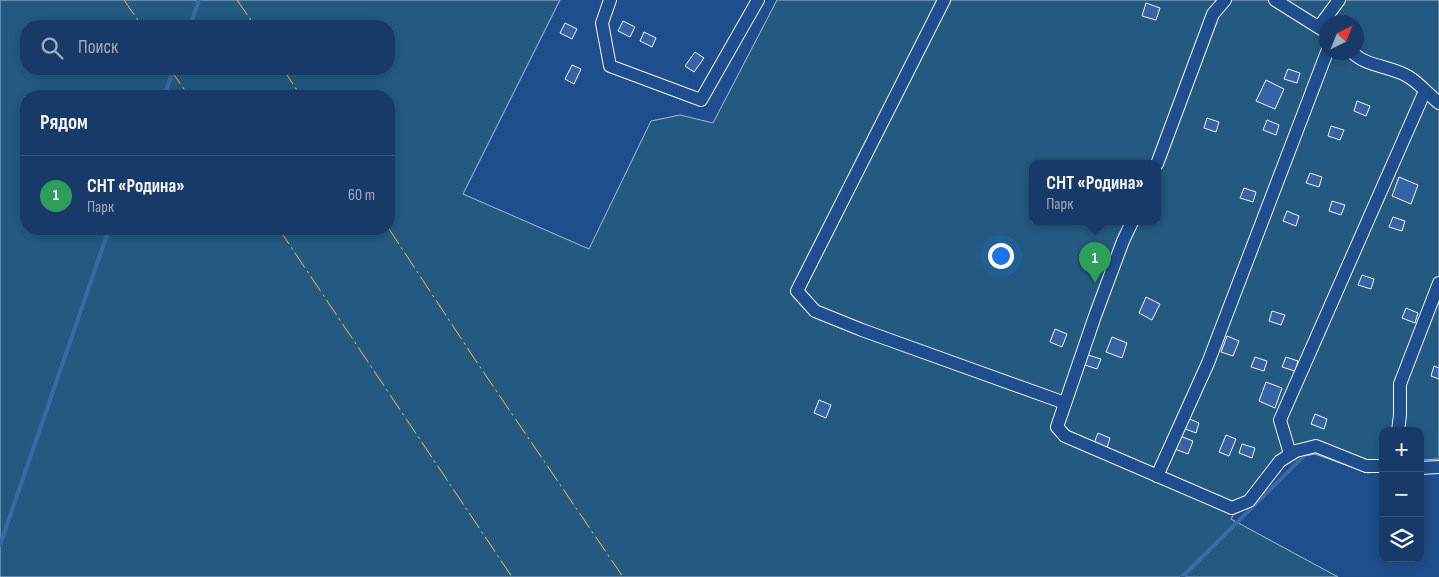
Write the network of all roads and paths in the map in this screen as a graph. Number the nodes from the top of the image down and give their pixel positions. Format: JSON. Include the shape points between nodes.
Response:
{"nodes":[{"id":1,"x":610,"y":0,"type":"edge"},
{"id":2,"x":758,"y":0,"type":"edge"},
{"id":3,"x":944,"y":0,"type":"edge"},
{"id":4,"x":1224,"y":0,"type":"edge"},
{"id":5,"x":1275,"y":0,"type":"edge"},
{"id":6,"x":1339,"y":0,"type":"edge"},
{"id":7,"x":1331,"y":15,"type":"edge"},
{"id":8,"x":1319,"y":27,"type":"edge"},
{"id":9,"x":1324,"y":60,"type":"edge"},
{"id":10,"x":1363,"y":60,"type":"edge"},
{"id":11,"x":1425,"y":91,"type":"junction"},
{"id":12,"x":1439,"y":103,"type":"edge"},
{"id":13,"x":1158,"y":160,"type":"edge"},
{"id":14,"x":1131,"y":225,"type":"edge"},
{"id":15,"x":1439,"y":283,"type":"edge"},
{"id":16,"x":1065,"y":404,"type":"junction"},
{"id":17,"x":1398,"y":427,"type":"edge"},
{"id":18,"x":1290,"y":454,"type":"junction"},
{"id":19,"x":1379,"y":466,"type":"edge"},
{"id":20,"x":1439,"y":467,"type":"edge"},
{"id":21,"x":1424,"y":469,"type":"edge"},
{"id":22,"x":1157,"y":476,"type":"junction"}],
"edges":[{"from":1,"to":2,"type":"street","via":[[602,23],[610,66],[700,100]]},
{"from":3,"to":16,"type":"street","via":[[796,290],[815,311]]},
{"from":4,"to":13,"type":"street","via":[[1213,14]]},
{"from":5,"to":8,"type":"street"},
{"from":6,"to":7,"type":"street"},
{"from":9,"to":22,"type":"street","via":[[1208,363]]},
{"from":10,"to":11,"type":"street","via":[[1409,77]]},
{"from":11,"to":12,"type":"street"},
{"from":11,"to":18,"type":"street","via":[[1280,420]]},
{"from":14,"to":16,"type":"street"},
{"from":15,"to":17,"type":"street","via":[[1400,384]]},
{"from":16,"to":22,"type":"street","via":[[1057,428],[1065,436]]},
{"from":18,"to":19,"type":"street","via":[[1316,446],[1366,466]]},
{"from":18,"to":22,"type":"street","via":[[1280,461],[1249,501],[1232,508]]},
{"from":20,"to":21,"type":"street"}]}
